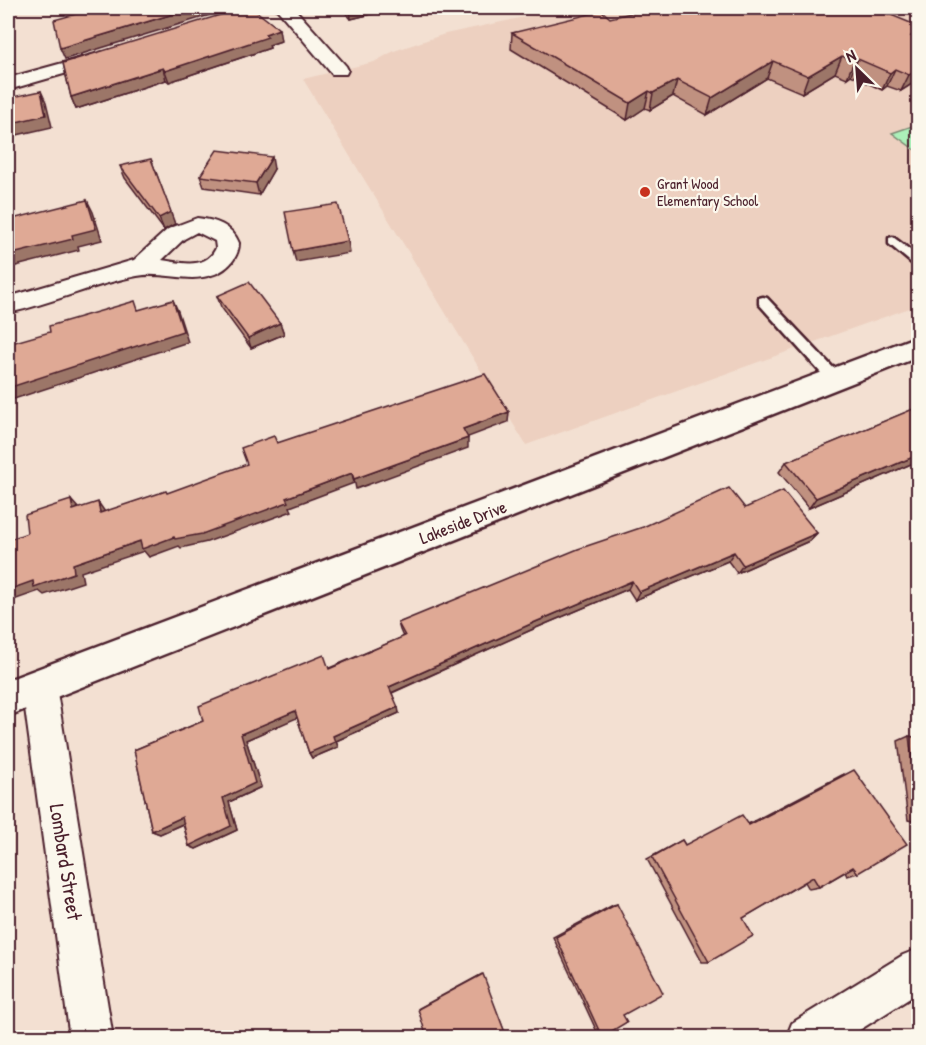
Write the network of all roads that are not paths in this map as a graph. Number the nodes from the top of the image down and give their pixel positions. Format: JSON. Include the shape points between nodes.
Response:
{"nodes":[{"id":1,"x":285,"y":8,"type":"edge"},
{"id":2,"x":124,"y":51,"type":"edge"},
{"id":3,"x":339,"y":70,"type":"dead end"},
{"id":4,"x":8,"y":84,"type":"edge"},
{"id":5,"x":893,"y":241,"type":"dead end"},
{"id":6,"x":918,"y":262,"type":"edge"},
{"id":7,"x":141,"y":267,"type":"dead end"},
{"id":8,"x":764,"y":301,"type":"dead end"},
{"id":9,"x":8,"y":305,"type":"edge"},
{"id":10,"x":918,"y":346,"type":"edge"},
{"id":11,"x":835,"y":379,"type":"junction"},
{"id":12,"x":23,"y":692,"type":"edge"},
{"id":13,"x":918,"y":970,"type":"edge"},
{"id":14,"x":92,"y":1038,"type":"edge"},
{"id":15,"x":807,"y":1038,"type":"edge"}],
"edges":[{"from":1,"to":3,"type":"street"},
{"from":2,"to":4,"type":"street"},
{"from":5,"to":6,"type":"lane"},
{"from":7,"to":9,"type":"street"},
{"from":8,"to":11,"type":"lane"},
{"from":10,"to":11,"type":"street","name":"Lakeside Drive"},
{"from":11,"to":12,"type":"street","name":"Lakeside Drive"},
{"from":12,"to":14,"type":"street","name":"Lombard Street"},
{"from":13,"to":15,"type":"street"}]}
